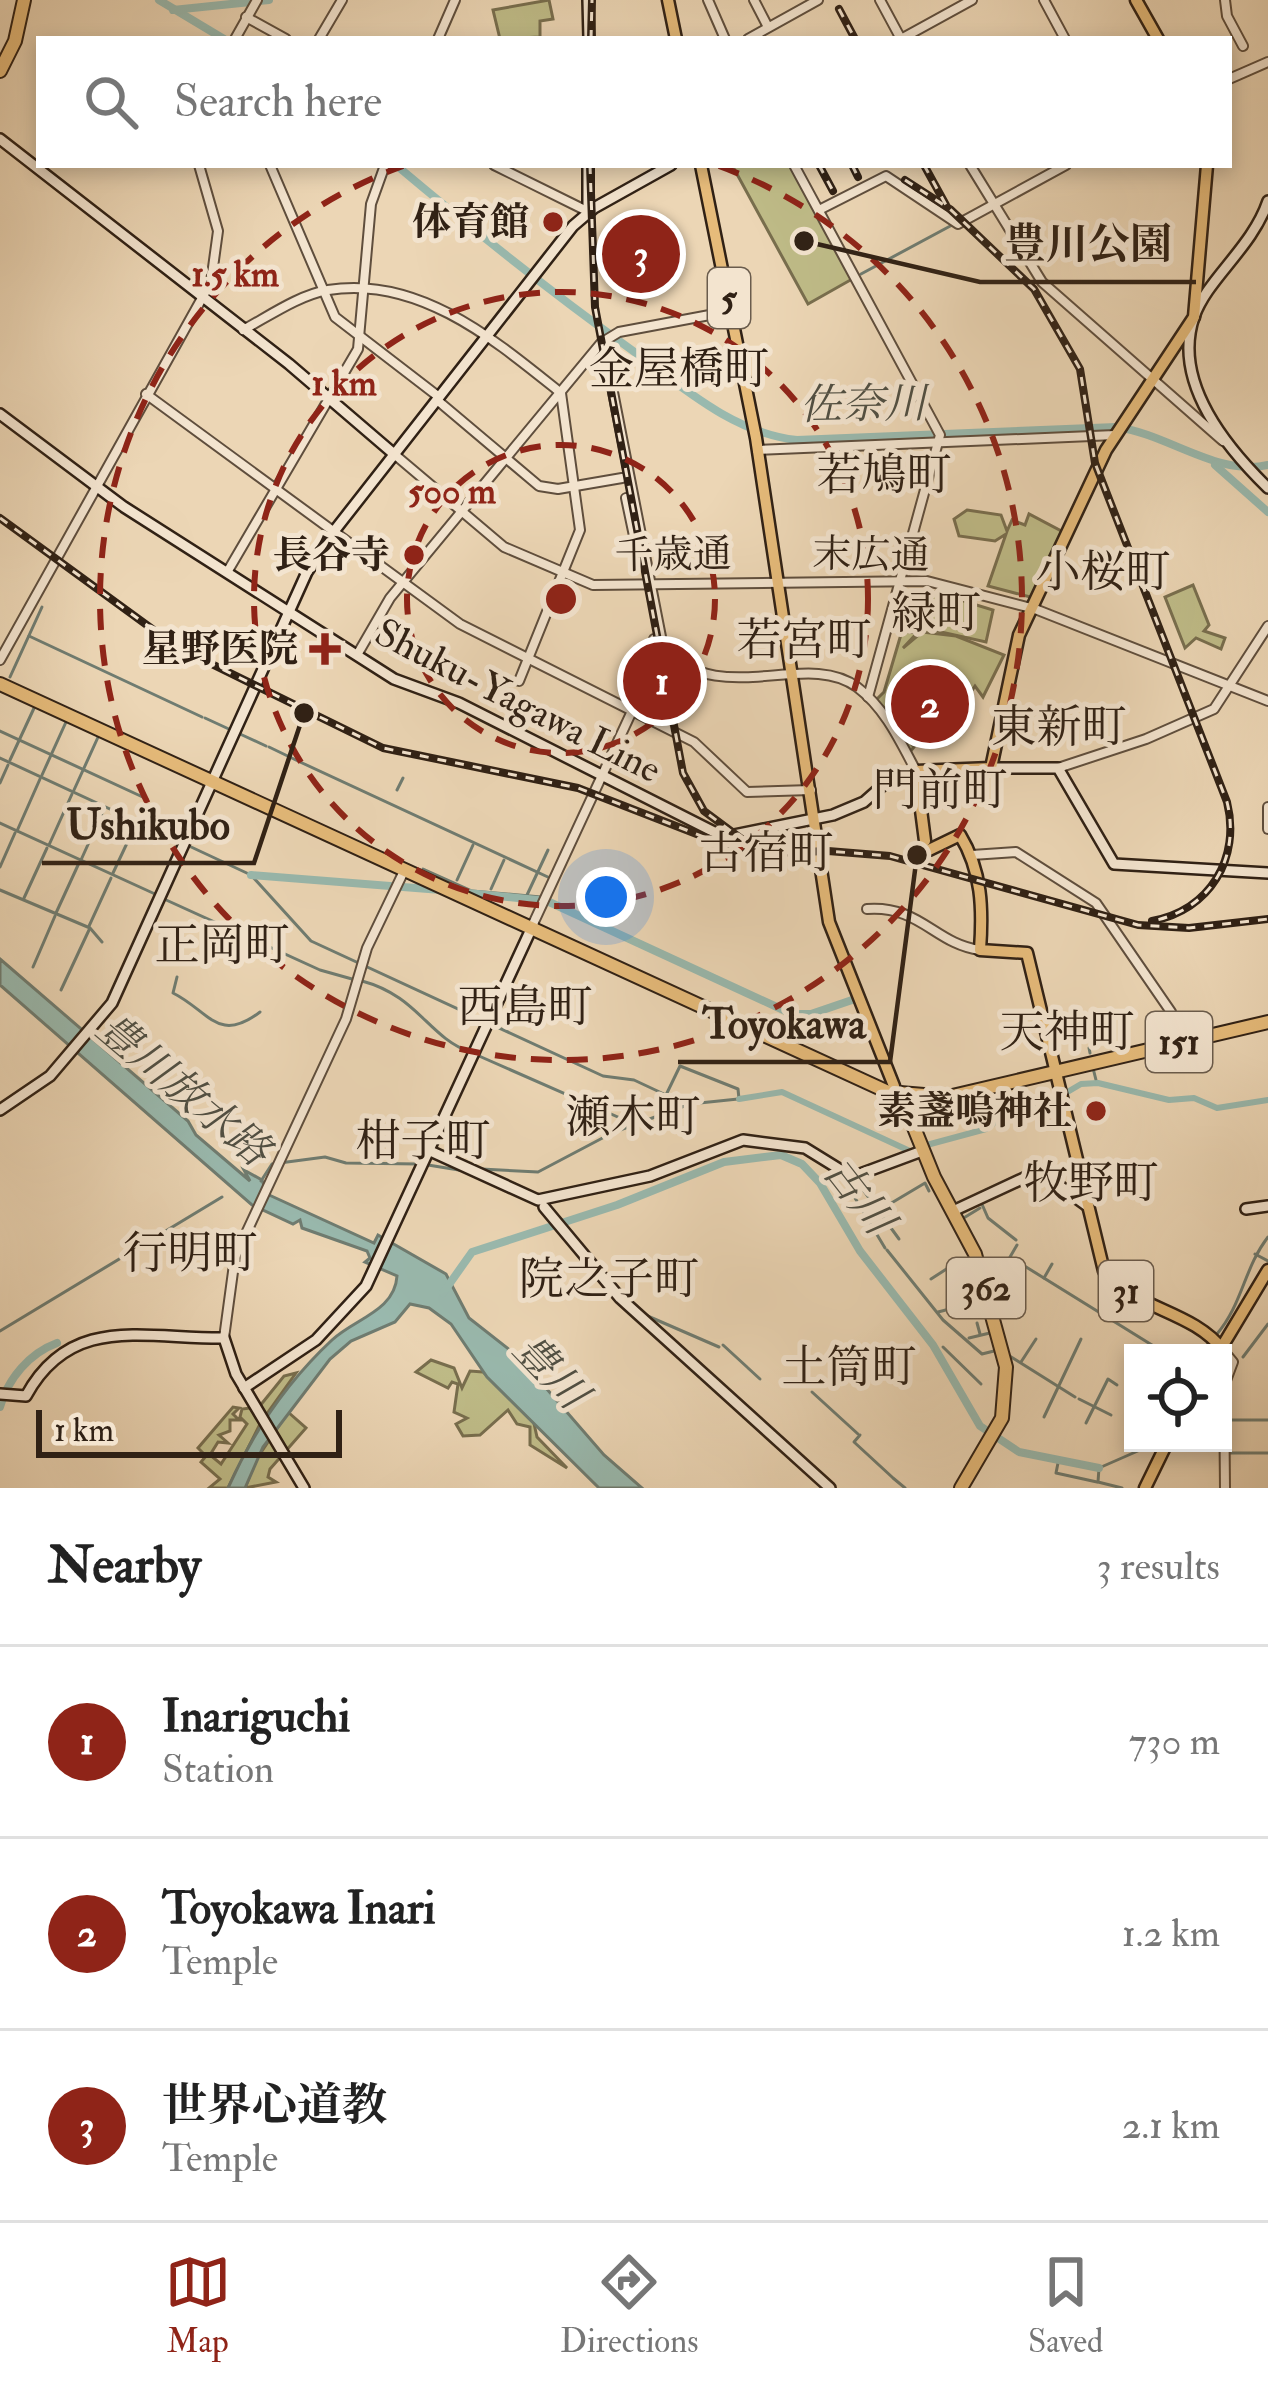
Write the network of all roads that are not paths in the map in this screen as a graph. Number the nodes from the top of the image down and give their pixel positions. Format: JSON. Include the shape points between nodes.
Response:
{"nodes":[{"id":1,"x":23,"y":0,"type":"edge"},
{"id":2,"x":342,"y":0,"type":"edge"},
{"id":3,"x":455,"y":0,"type":"edge"},
{"id":4,"x":588,"y":0,"type":"edge"},
{"id":5,"x":668,"y":0,"type":"edge"},
{"id":6,"x":708,"y":0,"type":"edge"},
{"id":7,"x":754,"y":0,"type":"edge"},
{"id":8,"x":818,"y":0,"type":"edge"},
{"id":9,"x":880,"y":0,"type":"edge"},
{"id":10,"x":972,"y":0,"type":"edge"},
{"id":11,"x":1044,"y":0,"type":"edge"},
{"id":12,"x":1136,"y":0,"type":"edge"},
{"id":13,"x":1225,"y":0,"type":"edge"},
{"id":14,"x":255,"y":2,"type":"edge"},
{"id":15,"x":246,"y":17,"type":"junction"},
{"id":16,"x":768,"y":28,"type":"junction"},
{"id":17,"x":235,"y":36,"type":"edge"},
{"id":18,"x":281,"y":36,"type":"edge"},
{"id":19,"x":321,"y":36,"type":"edge"},
{"id":20,"x":439,"y":36,"type":"edge"},
{"id":21,"x":589,"y":36,"type":"edge"},
{"id":22,"x":675,"y":36,"type":"edge"},
{"id":23,"x":724,"y":36,"type":"edge"},
{"id":24,"x":753,"y":36,"type":"edge"},
{"id":25,"x":899,"y":36,"type":"edge"},
{"id":26,"x":906,"y":36,"type":"edge"},
{"id":27,"x":1063,"y":36,"type":"edge"},
{"id":28,"x":1156,"y":36,"type":"edge"},
{"id":29,"x":1243,"y":46,"type":"dead end"},
{"id":30,"x":1268,"y":62,"type":"edge"},
{"id":31,"x":0,"y":69,"type":"edge"},
{"id":32,"x":1232,"y":79,"type":"edge"},
{"id":33,"x":0,"y":140,"type":"edge"},
{"id":34,"x":199,"y":168,"type":"edge"},
{"id":35,"x":271,"y":168,"type":"edge"},
{"id":36,"x":384,"y":168,"type":"edge"},
{"id":37,"x":500,"y":168,"type":"edge"},
{"id":38,"x":590,"y":168,"type":"edge"},
{"id":39,"x":666,"y":168,"type":"edge"},
{"id":40,"x":702,"y":168,"type":"edge"},
{"id":41,"x":796,"y":168,"type":"edge"},
{"id":42,"x":972,"y":168,"type":"edge"},
{"id":43,"x":1061,"y":168,"type":"edge"},
{"id":44,"x":1207,"y":168,"type":"edge"},
{"id":45,"x":1268,"y":201,"type":"edge"},
{"id":46,"x":992,"y":206,"type":"junction"},
{"id":47,"x":591,"y":210,"type":"junction"},
{"id":48,"x":819,"y":210,"type":"junction"},
{"id":49,"x":344,"y":290,"type":"junction"},
{"id":50,"x":323,"y":291,"type":"junction"},
{"id":51,"x":366,"y":292,"type":"junction"},
{"id":52,"x":202,"y":298,"type":"junction"},
{"id":53,"x":343,"y":303,"type":"dead end"},
{"id":54,"x":331,"y":308,"type":"junction"},
{"id":55,"x":731,"y":311,"type":"junction"},
{"id":56,"x":321,"y":314,"type":"dead end"},
{"id":57,"x":1194,"y":317,"type":"junction"},
{"id":58,"x":243,"y":329,"type":"junction"},
{"id":59,"x":362,"y":337,"type":"junction"},
{"id":60,"x":486,"y":338,"type":"junction"},
{"id":61,"x":605,"y":340,"type":"junction"},
{"id":62,"x":1153,"y":379,"type":"junction"},
{"id":63,"x":561,"y":393,"type":"junction"},
{"id":64,"x":147,"y":394,"type":"junction"},
{"id":65,"x":329,"y":398,"type":"junction"},
{"id":66,"x":438,"y":399,"type":"junction"},
{"id":67,"x":0,"y":414,"type":"edge"},
{"id":68,"x":1119,"y":430,"type":"junction"},
{"id":69,"x":939,"y":437,"type":"junction"},
{"id":70,"x":756,"y":438,"type":"junction"},
{"id":71,"x":1223,"y":441,"type":"junction"},
{"id":72,"x":394,"y":454,"type":"junction"},
{"id":73,"x":507,"y":460,"type":"junction"},
{"id":74,"x":622,"y":478,"type":"junction"},
{"id":75,"x":574,"y":486,"type":"junction"},
{"id":76,"x":95,"y":487,"type":"junction"},
{"id":77,"x":1268,"y":488,"type":"edge"},
{"id":78,"x":275,"y":489,"type":"junction"},
{"id":79,"x":462,"y":513,"type":"junction"},
{"id":80,"x":333,"y":532,"type":"junction"},
{"id":81,"x":229,"y":569,"type":"junction"},
{"id":82,"x":561,"y":572,"type":"junction"},
{"id":83,"x":902,"y":580,"type":"junction"},
{"id":84,"x":404,"y":583,"type":"junction"},
{"id":85,"x":779,"y":584,"type":"junction"},
{"id":86,"x":646,"y":588,"type":"junction"},
{"id":87,"x":1032,"y":608,"type":"junction"},
{"id":88,"x":288,"y":616,"type":"junction"},
{"id":89,"x":1268,"y":626,"type":"edge"},
{"id":90,"x":357,"y":655,"type":"junction"},
{"id":91,"x":0,"y":658,"type":"edge"},
{"id":92,"x":528,"y":658,"type":"junction"},
{"id":93,"x":679,"y":662,"type":"junction"},
{"id":94,"x":654,"y":668,"type":"junction"},
{"id":95,"x":794,"y":677,"type":"junction"},
{"id":96,"x":0,"y":680,"type":"edge"},
{"id":97,"x":519,"y":681,"type":"dead end"},
{"id":98,"x":1232,"y":686,"type":"junction"},
{"id":99,"x":868,"y":698,"type":"junction"},
{"id":100,"x":1268,"y":701,"type":"edge"},
{"id":101,"x":632,"y":710,"type":"junction"},
{"id":102,"x":991,"y":768,"type":"junction"},
{"id":103,"x":1058,"y":768,"type":"junction"},
{"id":104,"x":916,"y":771,"type":"junction"},
{"id":105,"x":601,"y":777,"type":"junction"},
{"id":106,"x":214,"y":779,"type":"junction"},
{"id":107,"x":811,"y":790,"type":"junction"},
{"id":108,"x":1268,"y":807,"type":"edge"},
{"id":109,"x":816,"y":820,"type":"junction"},
{"id":110,"x":1268,"y":828,"type":"edge"},
{"id":111,"x":972,"y":855,"type":"junction"},
{"id":112,"x":404,"y":871,"type":"junction"},
{"id":113,"x":1268,"y":873,"type":"edge"},
{"id":114,"x":867,"y":908,"type":"dead end"},
{"id":115,"x":532,"y":926,"type":"junction"},
{"id":116,"x":980,"y":950,"type":"junction"},
{"id":117,"x":1171,"y":1012,"type":"dead end"},
{"id":118,"x":1268,"y":1018,"type":"edge"},
{"id":119,"x":1055,"y":1068,"type":"junction"},
{"id":120,"x":897,"y":1090,"type":"junction"},
{"id":121,"x":0,"y":1109,"type":"edge"},
{"id":122,"x":920,"y":1144,"type":"junction"},
{"id":123,"x":428,"y":1150,"type":"junction"},
{"id":124,"x":1086,"y":1205,"type":"junction"},
{"id":125,"x":1268,"y":1206,"type":"edge"},
{"id":126,"x":544,"y":1207,"type":"dead end"},
{"id":127,"x":1246,"y":1209,"type":"dead end"},
{"id":128,"x":953,"y":1211,"type":"junction"},
{"id":129,"x":1268,"y":1274,"type":"edge"},
{"id":130,"x":224,"y":1338,"type":"junction"},
{"id":131,"x":1215,"y":1344,"type":"edge"},
{"id":132,"x":1219,"y":1344,"type":"edge"},
{"id":133,"x":244,"y":1388,"type":"junction"},
{"id":134,"x":2,"y":1394,"type":"edge"},
{"id":135,"x":1164,"y":1452,"type":"edge"},
{"id":136,"x":1225,"y":1452,"type":"edge"},
{"id":137,"x":304,"y":1488,"type":"edge"},
{"id":138,"x":830,"y":1488,"type":"edge"},
{"id":139,"x":962,"y":1488,"type":"edge"},
{"id":140,"x":1148,"y":1488,"type":"edge"},
{"id":141,"x":1225,"y":1488,"type":"edge"}],
"edges":[{"from":1,"to":31,"type":"highway"},
{"from":2,"to":19,"type":"street"},
{"from":3,"to":20,"type":"street"},
{"from":4,"to":21,"type":"main road"},
{"from":5,"to":22,"type":"main road"},
{"from":6,"to":23,"type":"street"},
{"from":7,"to":16,"type":"street"},
{"from":8,"to":16,"type":"street"},
{"from":9,"to":25,"type":"street"},
{"from":10,"to":26,"type":"street"},
{"from":11,"to":27,"type":"street"},
{"from":12,"to":28,"type":"main road"},
{"from":13,"to":29,"type":"street"},
{"from":14,"to":15,"type":"street"},
{"from":15,"to":17,"type":"street"},
{"from":15,"to":18,"type":"street"},
{"from":16,"to":24,"type":"street"},
{"from":30,"to":32,"type":"street"},
{"from":33,"to":52,"type":"main road"},
{"from":34,"to":52,"type":"street","via":[[216,237]]},
{"from":35,"to":50,"type":"street"},
{"from":36,"to":51,"type":"street","via":[[371,204]]},
{"from":37,"to":47,"type":"street"},
{"from":38,"to":47,"type":"main road"},
{"from":39,"to":47,"type":"main road"},
{"from":40,"to":55,"type":"main road","number":"5"},
{"from":41,"to":48,"type":"street"},
{"from":42,"to":46,"type":"street"},
{"from":43,"to":46,"type":"street"},
{"from":44,"to":57,"type":"main road"},
{"from":45,"to":57,"type":"main road","via":[[1256,233]]},
{"from":46,"to":48,"type":"street","via":[[956,224],[886,176]]},
{"from":46,"to":62,"type":"street","via":[[1042,282]]},
{"from":47,"to":60,"type":"main road"},
{"from":48,"to":69,"type":"street"},
{"from":49,"to":50,"type":"street"},
{"from":49,"to":51,"type":"street"},
{"from":49,"to":53,"type":"street"},
{"from":50,"to":54,"type":"street"},
{"from":50,"to":58,"type":"street"},
{"from":51,"to":59,"type":"street"},
{"from":51,"to":60,"type":"street","via":[[433,303]]},
{"from":52,"to":58,"type":"main road"},
{"from":52,"to":64,"type":"street"},
{"from":54,"to":56,"type":"street"},
{"from":54,"to":59,"type":"street"},
{"from":55,"to":61,"type":"street"},
{"from":55,"to":70,"type":"main road","number":"5"},
{"from":57,"to":62,"type":"main road"},
{"from":57,"to":71,"type":"main road","via":[[1195,374]]},
{"from":58,"to":65,"type":"main road"},
{"from":59,"to":65,"type":"street"},
{"from":59,"to":66,"type":"street"},
{"from":60,"to":63,"type":"street"},
{"from":60,"to":66,"type":"main road"},
{"from":61,"to":63,"type":"street"},
{"from":61,"to":74,"type":"street"},
{"from":61,"to":86,"type":"street"},
{"from":62,"to":68,"type":"main road"},
{"from":62,"to":71,"type":"street"},
{"from":63,"to":73,"type":"street"},
{"from":63,"to":75,"type":"street"},
{"from":64,"to":76,"type":"street"},
{"from":64,"to":78,"type":"street"},
{"from":65,"to":72,"type":"main road"},
{"from":65,"to":78,"type":"street"},
{"from":66,"to":72,"type":"main road"},
{"from":66,"to":73,"type":"street"},
{"from":67,"to":76,"type":"main road","name":"Shuku-Yagawa Line"},
{"from":68,"to":69,"type":"street"},
{"from":68,"to":87,"type":"main road"},
{"from":69,"to":70,"type":"street"},
{"from":69,"to":83,"type":"street"},
{"from":70,"to":85,"type":"main road","number":"5"},
{"from":71,"to":77,"type":"main road"},
{"from":72,"to":79,"type":"street","name":"千歳通"},
{"from":72,"to":80,"type":"main road"},
{"from":73,"to":75,"type":"street","via":[[539,486]]},
{"from":73,"to":79,"type":"street"},
{"from":74,"to":75,"type":"street"},
{"from":74,"to":86,"type":"street"},
{"from":75,"to":82,"type":"street","via":[[580,530]]},
{"from":76,"to":81,"type":"main road","name":"Shuku-Yagawa Line"},
{"from":76,"to":91,"type":"street"},
{"from":78,"to":80,"type":"street"},
{"from":78,"to":81,"type":"street"},
{"from":79,"to":82,"type":"street","name":"千歳通","via":[[504,547]]},
{"from":79,"to":84,"type":"street"},
{"from":80,"to":84,"type":"street"},
{"from":80,"to":88,"type":"main road"},
{"from":81,"to":88,"type":"main road","name":"Shuku-Yagawa Line"},
{"from":82,"to":86,"type":"street","name":"千歳通","via":[[597,586]]},
{"from":82,"to":92,"type":"street"},
{"from":83,"to":85,"type":"street","name":"末広通"},
{"from":83,"to":87,"type":"street","name":"末広通"},
{"from":83,"to":99,"type":"street"},
{"from":84,"to":90,"type":"street"},
{"from":84,"to":92,"type":"street","via":[[460,624]]},
{"from":85,"to":86,"type":"street","name":"千歳通"},
{"from":85,"to":95,"type":"main road","number":"5"},
{"from":86,"to":93,"type":"street","via":[[659,640]]},
{"from":86,"to":94,"type":"street"},
{"from":87,"to":98,"type":"street","name":"末広通"},
{"from":87,"to":102,"type":"main road","via":[[1015,646]]},
{"from":88,"to":90,"type":"main road","name":"Shuku-Yagawa Line"},
{"from":88,"to":106,"type":"main road"},
{"from":89,"to":98,"type":"street"},
{"from":90,"to":105,"type":"main road","name":"Shuku-Yagawa Line"},
{"from":92,"to":97,"type":"street"},
{"from":92,"to":101,"type":"street"},
{"from":93,"to":94,"type":"street"},
{"from":93,"to":95,"type":"street","via":[[739,680]]},
{"from":94,"to":101,"type":"street"},
{"from":95,"to":99,"type":"street","via":[[838,678]]},
{"from":95,"to":107,"type":"main road","number":"5"},
{"from":96,"to":106,"type":"highway","number":"151"},
{"from":98,"to":100,"type":"street","name":"末広通"},
{"from":98,"to":103,"type":"street","via":[[1198,717]]},
{"from":99,"to":104,"type":"street"},
{"from":101,"to":105,"type":"street"},
{"from":101,"to":107,"type":"street","via":[[702,747],[747,792]]},
{"from":102,"to":103,"type":"main road"},
{"from":102,"to":104,"type":"main road"},
{"from":103,"to":113,"type":"main road","via":[[1114,864]]},
{"from":104,"to":109,"type":"main road","name":"Shuku-Yagawa Line"},
{"from":104,"to":111,"type":"main road","via":[[929,846],[960,835]]},
{"from":105,"to":109,"type":"main road","name":"Shuku-Yagawa Line","via":[[730,839]]},
{"from":105,"to":115,"type":"street"},
{"from":106,"to":112,"type":"highway","number":"151"},
{"from":106,"to":115,"type":"highway","number":"151"},
{"from":106,"to":121,"type":"main road","via":[[117,993],[50,1076]]},
{"from":107,"to":109,"type":"main road","number":"5"},
{"from":108,"to":110,"type":"street"},
{"from":109,"to":120,"type":"main road","number":"5","via":[[831,928]]},
{"from":111,"to":116,"type":"main road"},
{"from":111,"to":117,"type":"street","via":[[1016,852],[1096,903]]},
{"from":112,"to":115,"type":"highway","number":"151"},
{"from":112,"to":130,"type":"street","via":[[229,1277]]},
{"from":114,"to":116,"type":"street","via":[[908,913],[955,944]]},
{"from":115,"to":120,"type":"highway","number":"151"},
{"from":115,"to":123,"type":"main road"},
{"from":116,"to":119,"type":"main road","number":"31","via":[[1028,953]]},
{"from":118,"to":119,"type":"highway","number":"151"},
{"from":118,"to":119,"type":"highway","number":"151"},
{"from":119,"to":120,"type":"highway","number":"151","via":[[948,1089]]},
{"from":119,"to":124,"type":"main road","number":"31"},
{"from":120,"to":122,"type":"highway","number":"362"},
{"from":122,"to":123,"type":"main road","via":[[850,1177],[805,1148],[743,1140],[650,1176],[539,1200]]},
{"from":122,"to":128,"type":"highway","number":"362"},
{"from":123,"to":133,"type":"main road","via":[[374,1271],[316,1340]]},
{"from":124,"to":128,"type":"main road","via":[[1039,1171]]},
{"from":124,"to":131,"type":"main road","number":"31","via":[[1110,1279]]},
{"from":125,"to":127,"type":"main road"},
{"from":126,"to":138,"type":"main road","via":[[620,1298]]},
{"from":128,"to":139,"type":"highway","number":"362","via":[[979,1263],[1006,1363],[1006,1400],[993,1437]]},
{"from":129,"to":132,"type":"main road"},
{"from":130,"to":133,"type":"main road"},
{"from":130,"to":134,"type":"main road","via":[[122,1334],[84,1341],[50,1362],[26,1396]]},
{"from":133,"to":137,"type":"main road"},
{"from":135,"to":140,"type":"main road"},
{"from":136,"to":141,"type":"street"}]}
